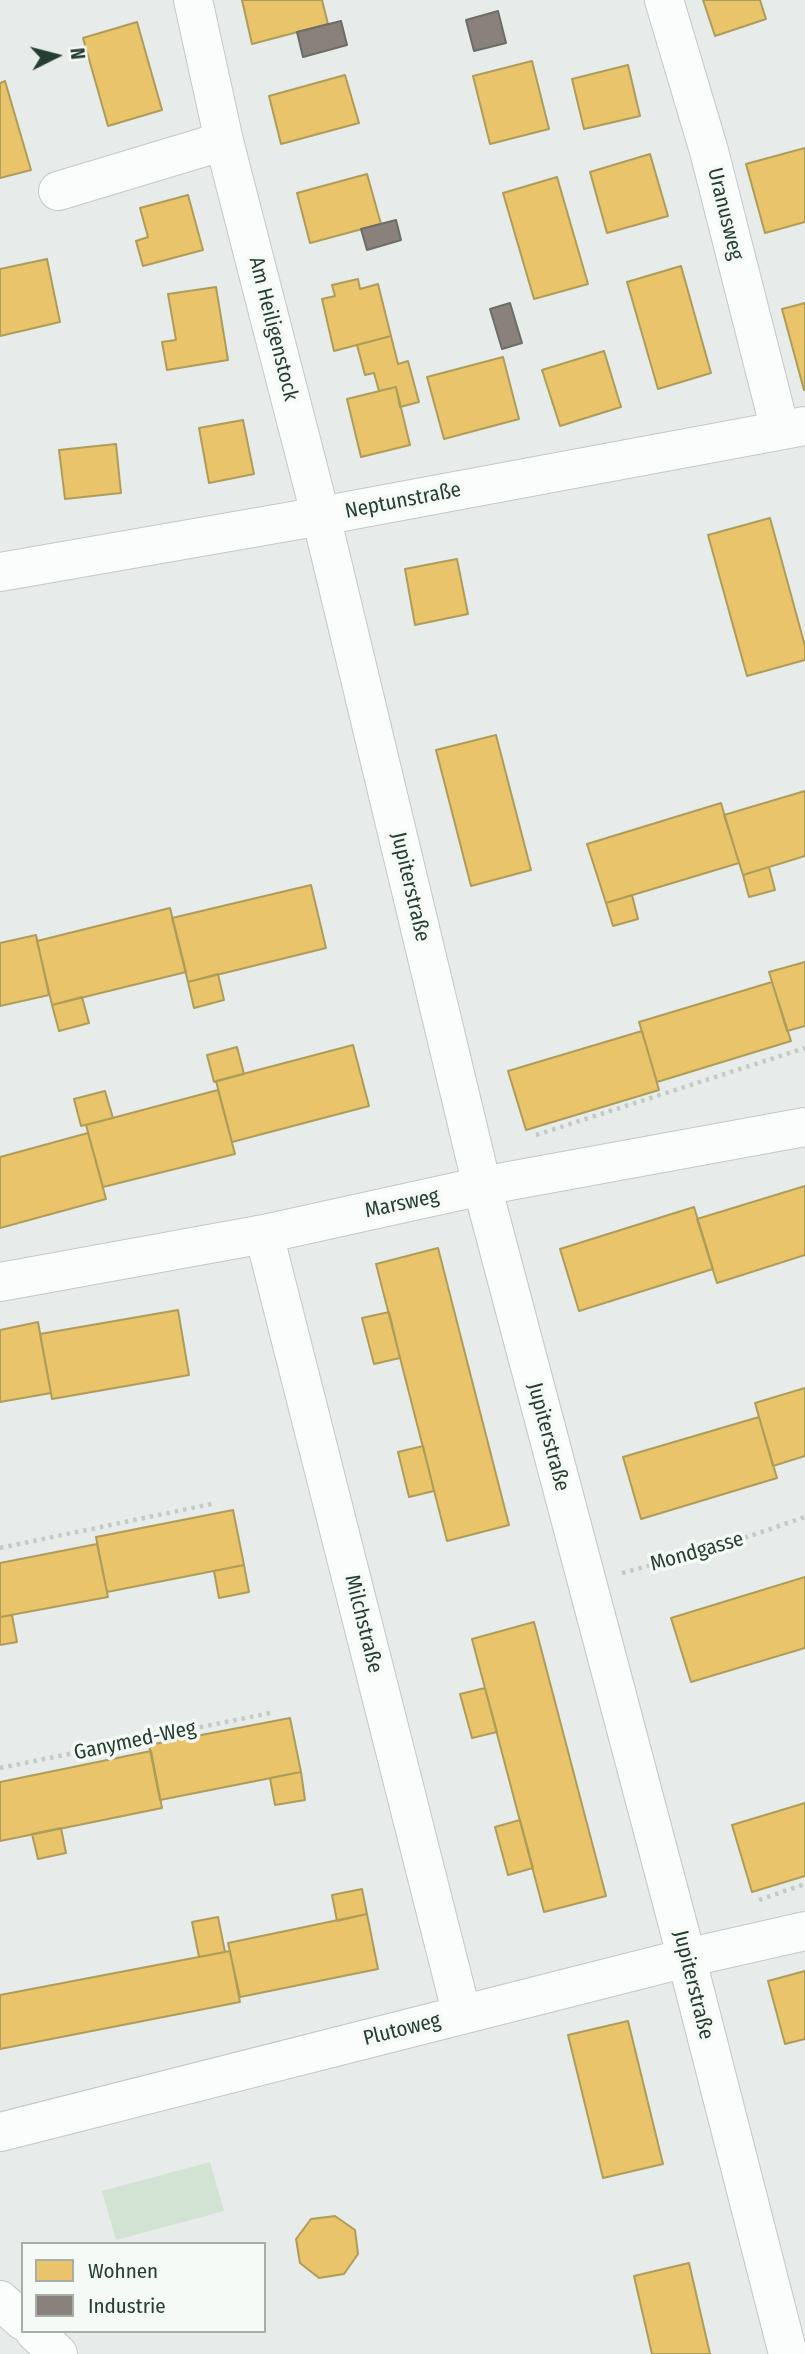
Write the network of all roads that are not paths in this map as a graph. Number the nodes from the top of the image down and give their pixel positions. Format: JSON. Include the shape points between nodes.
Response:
{"nodes":[{"id":1,"x":193,"y":0,"type":"edge"},
{"id":2,"x":664,"y":0,"type":"edge"},
{"id":3,"x":225,"y":141,"type":"junction"},
{"id":4,"x":58,"y":191,"type":"dead end"},
{"id":5,"x":792,"y":428,"type":"edge"},
{"id":6,"x":321,"y":516,"type":"junction"},
{"id":7,"x":0,"y":572,"type":"edge"},
{"id":8,"x":805,"y":1127,"type":"edge"},
{"id":9,"x":482,"y":1186,"type":"junction"},
{"id":10,"x":264,"y":1234,"type":"junction"},
{"id":11,"x":0,"y":1282,"type":"edge"},
{"id":12,"x":805,"y":1931,"type":"edge"},
{"id":13,"x":686,"y":1958,"type":"junction"},
{"id":14,"x":462,"y":2015,"type":"junction"},
{"id":15,"x":0,"y":2132,"type":"edge"},
{"id":16,"x":0,"y":2300,"type":"edge"},
{"id":17,"x":21,"y":2319,"type":"edge"},
{"id":18,"x":36,"y":2333,"type":"edge"},
{"id":19,"x":58,"y":2354,"type":"edge"},
{"id":20,"x":788,"y":2354,"type":"edge"}],
"edges":[{"from":1,"to":3,"type":"street","name":"Am Heiligenstock"},
{"from":2,"to":5,"type":"street","name":"Uranusweg"},
{"from":3,"to":4,"type":"street"},
{"from":3,"to":6,"type":"street","name":"Am Heiligenstock"},
{"from":5,"to":6,"type":"street","name":"Neptunstraße"},
{"from":6,"to":7,"type":"street","name":"Neptunstraße"},
{"from":6,"to":9,"type":"street","name":"Jupiterstraße"},
{"from":8,"to":9,"type":"street","name":"Marsweg"},
{"from":9,"to":10,"type":"street","name":"Marsweg"},
{"from":9,"to":13,"type":"street","name":"Jupiterstraße"},
{"from":10,"to":11,"type":"street","name":"Marsweg"},
{"from":10,"to":14,"type":"street","name":"Milchstraße"},
{"from":12,"to":13,"type":"street","name":"Plutoweg"},
{"from":13,"to":14,"type":"street","name":"Plutoweg"},
{"from":13,"to":20,"type":"street","name":"Jupiterstraße"},
{"from":14,"to":15,"type":"street","name":"Plutoweg"},
{"from":16,"to":17,"type":"street"},
{"from":18,"to":19,"type":"street"}]}
